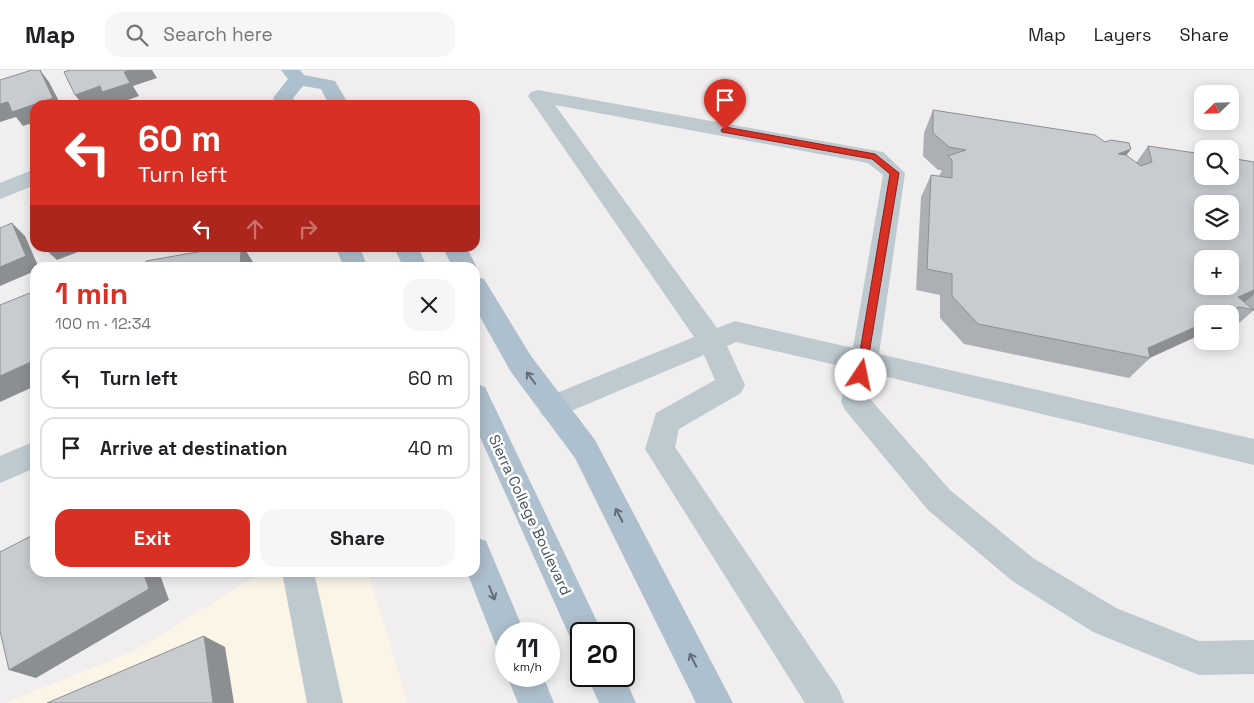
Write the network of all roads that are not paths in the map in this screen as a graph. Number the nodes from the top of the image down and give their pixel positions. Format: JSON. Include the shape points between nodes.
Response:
{"nodes":[{"id":1,"x":294,"y":74,"type":"edge"},
{"id":2,"x":285,"y":100,"type":"edge"},
{"id":3,"x":336,"y":100,"type":"edge"},
{"id":4,"x":30,"y":178,"type":"edge"},
{"id":5,"x":0,"y":192,"type":"edge"},
{"id":6,"x":480,"y":295,"type":"edge"},
{"id":7,"x":711,"y":340,"type":"junction"},
{"id":8,"x":864,"y":361,"type":"junction"},
{"id":9,"x":480,"y":406,"type":"edge"},
{"id":10,"x":552,"y":406,"type":"junction"},
{"id":11,"x":1254,"y":452,"type":"edge"},
{"id":12,"x":30,"y":456,"type":"edge"},
{"id":13,"x":0,"y":470,"type":"edge"},
{"id":14,"x":480,"y":564,"type":"edge"},
{"id":15,"x":299,"y":577,"type":"edge"},
{"id":16,"x":503,"y":622,"type":"edge"},
{"id":17,"x":580,"y":622,"type":"edge"},
{"id":18,"x":1254,"y":658,"type":"edge"},
{"id":19,"x":529,"y":687,"type":"edge"},
{"id":20,"x":610,"y":687,"type":"edge"},
{"id":21,"x":326,"y":703,"type":"edge"},
{"id":22,"x":536,"y":703,"type":"edge"},
{"id":23,"x":618,"y":703,"type":"edge"},
{"id":24,"x":715,"y":703,"type":"edge"},
{"id":25,"x":826,"y":703,"type":"edge"}],
"edges":[{"from":1,"to":2,"type":"main road"},
{"from":1,"to":3,"type":"main road","via":[[328,85]]},
{"from":4,"to":5,"type":"street"},
{"from":10,"to":6,"type":"main road","one_way":true,"via":[[520,364]]},
{"from":7,"to":8,"type":"street","via":[[735,330]]},
{"from":7,"to":8,"type":"street","via":[[538,96],[875,157],[894,173]]},
{"from":7,"to":10,"type":"street"},
{"from":7,"to":25,"type":"street","via":[[731,385],[666,422],[660,449]]},
{"from":8,"to":11,"type":"street"},
{"from":8,"to":18,"type":"street","via":[[855,402],[939,500],[1022,569],[1105,620],[1199,658]]},
{"from":9,"to":17,"type":"main road","name":"Sierra College Boulevard"},
{"from":24,"to":10,"type":"main road","one_way":true,"via":[[585,449]]},
{"from":12,"to":13,"type":"street"},
{"from":14,"to":16,"type":"main road","one_way":true},
{"from":15,"to":21,"type":"street"},
{"from":19,"to":22,"type":"main road"},
{"from":20,"to":23,"type":"main road"}]}
